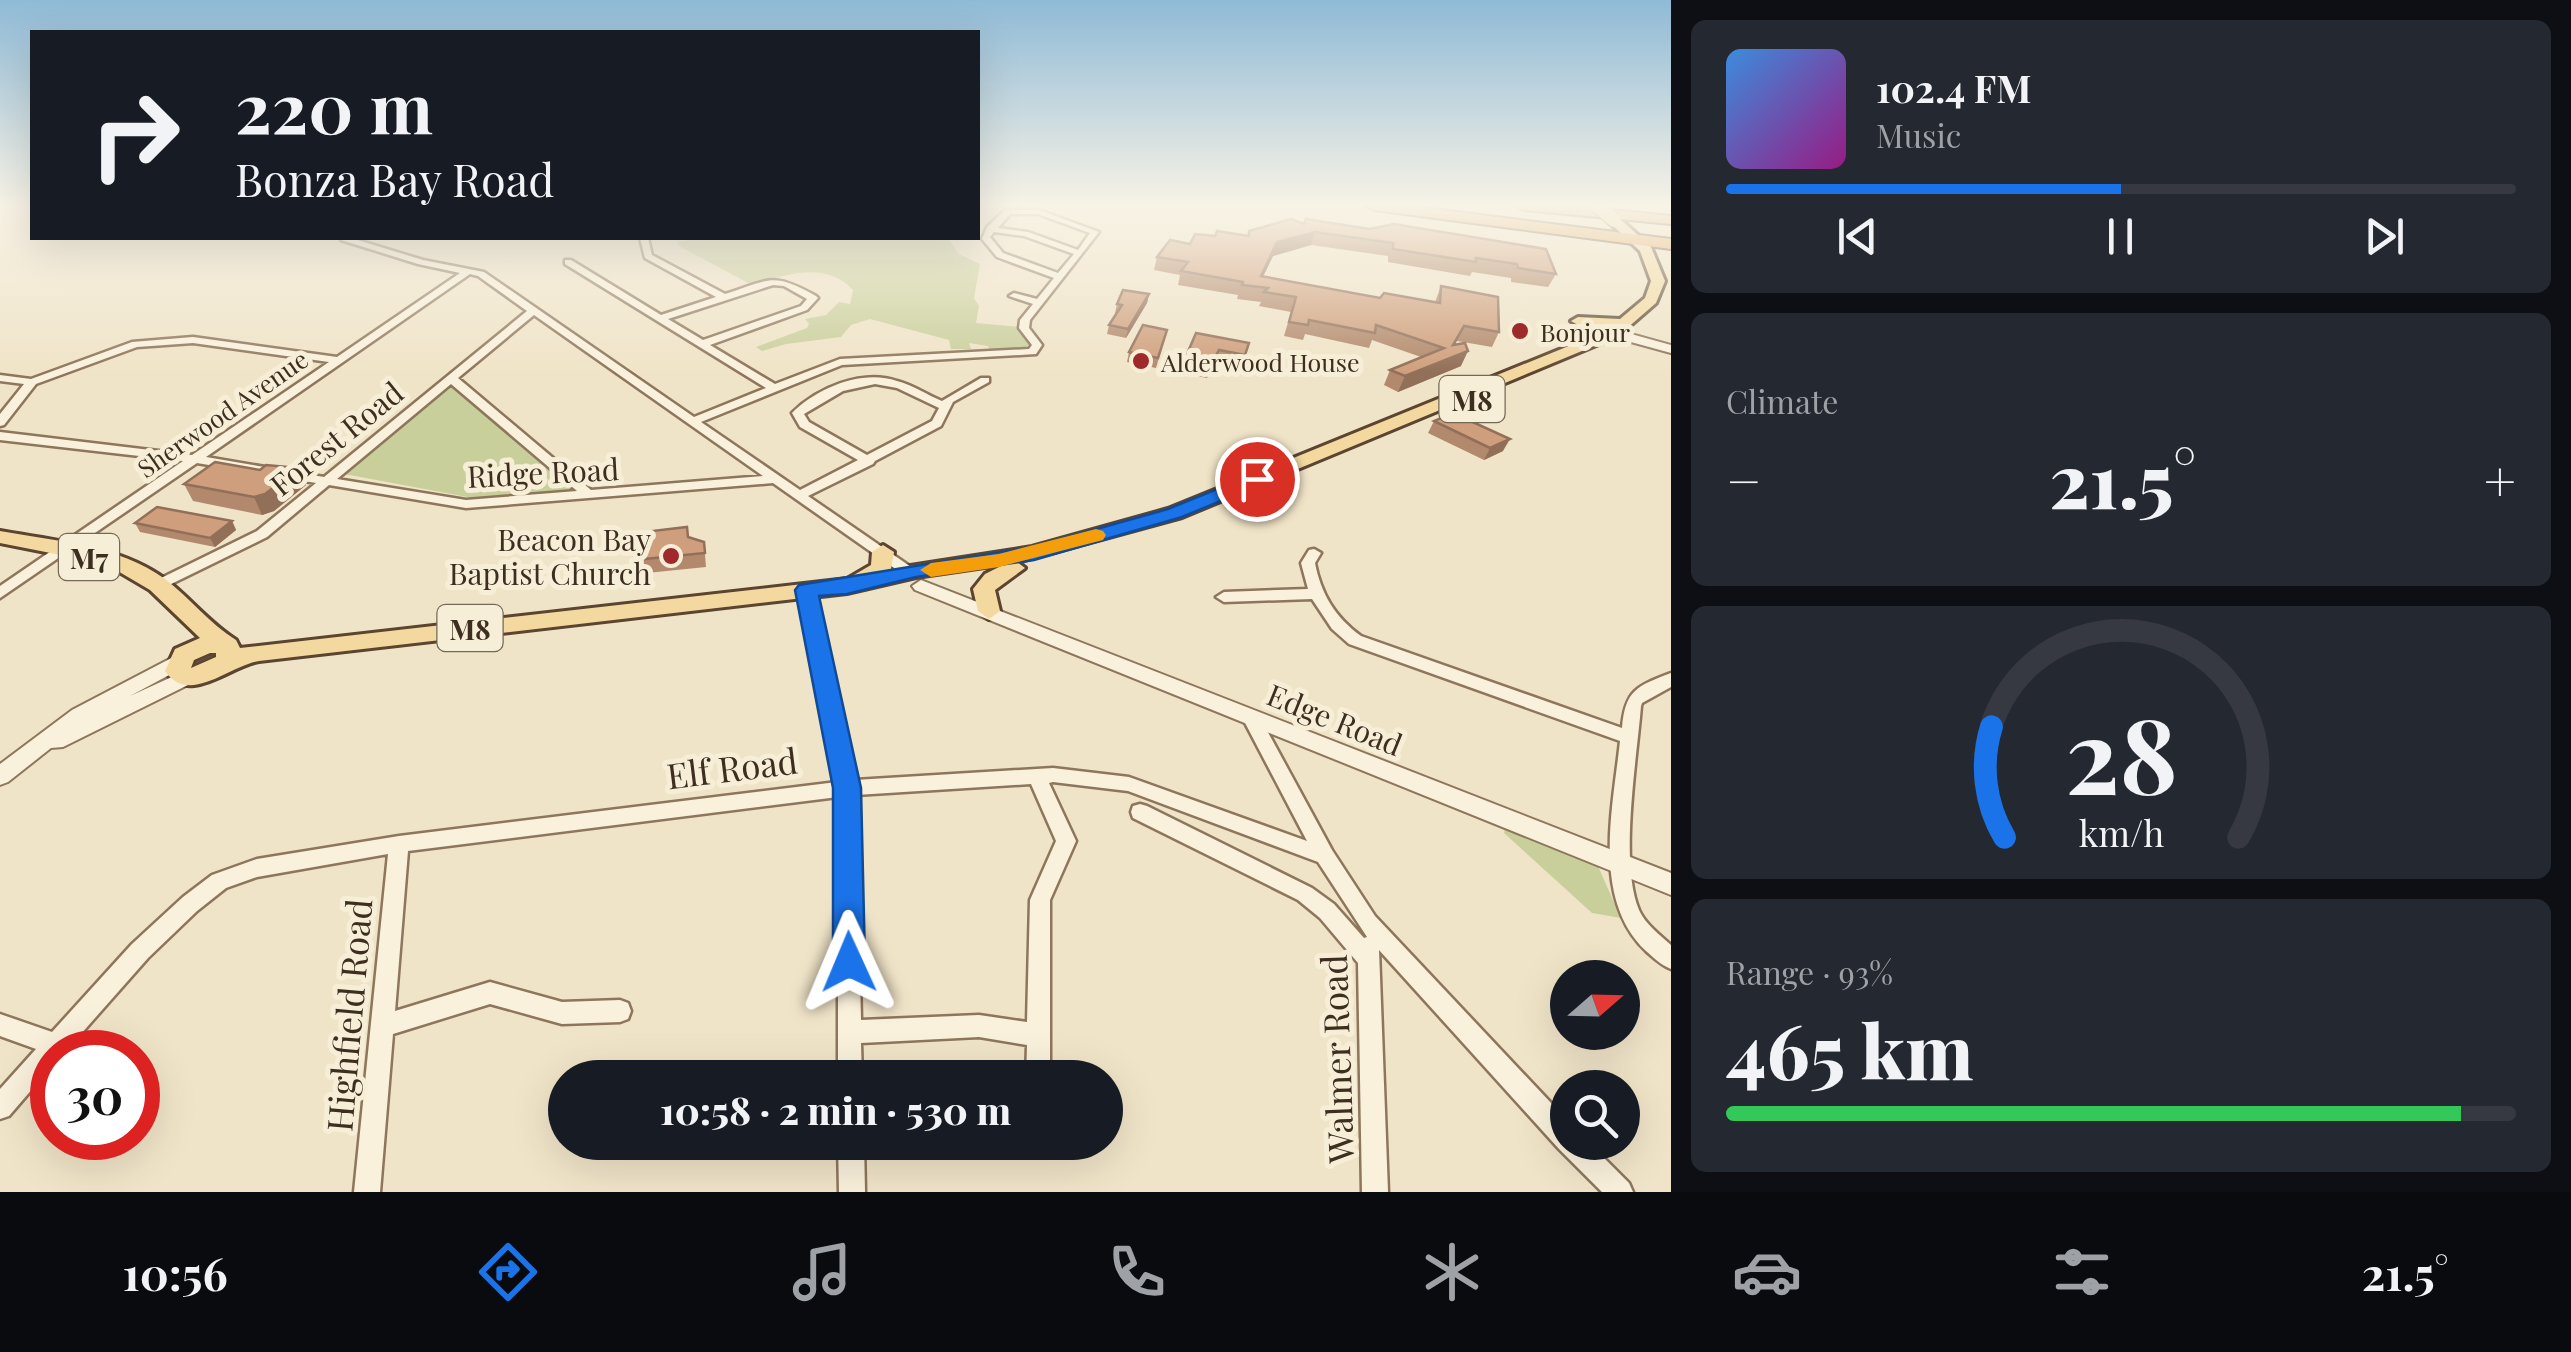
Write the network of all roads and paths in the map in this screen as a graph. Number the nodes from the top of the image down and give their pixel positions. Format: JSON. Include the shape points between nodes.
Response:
{"nodes":[{"id":1,"x":420,"y":262,"type":"edge"},
{"id":2,"x":568,"y":262,"type":"dead end"},
{"id":3,"x":658,"y":262,"type":"edge"},
{"id":4,"x":1019,"y":262,"type":"edge"},
{"id":5,"x":1072,"y":262,"type":"edge"},
{"id":6,"x":1651,"y":262,"type":"edge"},
{"id":7,"x":470,"y":270,"type":"junction"},
{"id":8,"x":1060,"y":277,"type":"junction"},
{"id":9,"x":1014,"y":296,"type":"dead end"},
{"id":10,"x":724,"y":297,"type":"junction"},
{"id":11,"x":1039,"y":302,"type":"junction"},
{"id":12,"x":534,"y":310,"type":"junction"},
{"id":13,"x":660,"y":318,"type":"junction"},
{"id":14,"x":1619,"y":329,"type":"junction"},
{"id":15,"x":702,"y":344,"type":"junction"},
{"id":16,"x":1578,"y":348,"type":"junction"},
{"id":17,"x":1671,"y":349,"type":"edge"},
{"id":18,"x":338,"y":360,"type":"junction"},
{"id":19,"x":0,"y":378,"type":"edge"},
{"id":20,"x":452,"y":379,"type":"junction"},
{"id":21,"x":985,"y":380,"type":"dead end"},
{"id":22,"x":32,"y":382,"type":"junction"},
{"id":23,"x":774,"y":388,"type":"junction"},
{"id":24,"x":944,"y":406,"type":"junction"},
{"id":25,"x":693,"y":421,"type":"junction"},
{"id":26,"x":0,"y":422,"type":"edge"},
{"id":27,"x":0,"y":436,"type":"edge"},
{"id":28,"x":195,"y":458,"type":"junction"},
{"id":29,"x":869,"y":460,"type":"junction"},
{"id":30,"x":329,"y":479,"type":"junction"},
{"id":31,"x":776,"y":479,"type":"junction"},
{"id":32,"x":588,"y":495,"type":"junction"},
{"id":33,"x":800,"y":495,"type":"junction"},
{"id":34,"x":0,"y":537,"type":"edge"},
{"id":35,"x":63,"y":550,"type":"junction"},
{"id":36,"x":883,"y":552,"type":"junction"},
{"id":37,"x":1314,"y":553,"type":"dead end"},
{"id":38,"x":1014,"y":568,"type":"junction"},
{"id":39,"x":919,"y":579,"type":"junction"},
{"id":40,"x":854,"y":585,"type":"junction"},
{"id":41,"x":806,"y":590,"type":"junction"},
{"id":42,"x":164,"y":592,"type":"junction"},
{"id":43,"x":0,"y":593,"type":"edge"},
{"id":44,"x":1316,"y":594,"type":"junction"},
{"id":45,"x":1224,"y":598,"type":"dead end"},
{"id":46,"x":984,"y":609,"type":"junction"},
{"id":47,"x":226,"y":650,"type":"junction"},
{"id":48,"x":183,"y":664,"type":"junction"},
{"id":49,"x":1671,"y":679,"type":"edge"},
{"id":50,"x":1252,"y":718,"type":"junction"},
{"id":51,"x":1631,"y":738,"type":"junction"},
{"id":52,"x":0,"y":776,"type":"edge"},
{"id":53,"x":1037,"y":776,"type":"junction"},
{"id":54,"x":847,"y":788,"type":"junction"},
{"id":55,"x":1140,"y":812,"type":"dead end"},
{"id":56,"x":398,"y":844,"type":"junction"},
{"id":57,"x":1325,"y":856,"type":"junction"},
{"id":58,"x":1621,"y":864,"type":"junction"},
{"id":59,"x":1671,"y":884,"type":"edge"},
{"id":60,"x":1368,"y":924,"type":"junction"},
{"id":61,"x":1368,"y":958,"type":"junction"},
{"id":62,"x":1671,"y":959,"type":"edge"},
{"id":63,"x":620,"y":1011,"type":"dead end"},
{"id":64,"x":0,"y":1025,"type":"edge"},
{"id":65,"x":384,"y":1025,"type":"junction"},
{"id":66,"x":69,"y":1030,"type":"edge"},
{"id":67,"x":850,"y":1032,"type":"junction"},
{"id":68,"x":1039,"y":1035,"type":"junction"},
{"id":69,"x":30,"y":1036,"type":"edge"},
{"id":70,"x":850,"y":1060,"type":"edge"},
{"id":71,"x":1038,"y":1060,"type":"edge"},
{"id":72,"x":30,"y":1074,"type":"edge"},
{"id":73,"x":0,"y":1107,"type":"edge"},
{"id":74,"x":1550,"y":1120,"type":"edge"},
{"id":75,"x":851,"y":1160,"type":"edge"},
{"id":76,"x":1588,"y":1160,"type":"edge"},
{"id":77,"x":367,"y":1192,"type":"edge"},
{"id":78,"x":852,"y":1192,"type":"edge"},
{"id":79,"x":1375,"y":1192,"type":"edge"},
{"id":80,"x":1620,"y":1192,"type":"edge"}],
"edges":[{"from":1,"to":7,"type":"street","name":"Edge Road"},
{"from":2,"to":13,"type":"street"},
{"from":3,"to":10,"type":"street"},
{"from":4,"to":8,"type":"street"},
{"from":5,"to":8,"type":"street"},
{"from":6,"to":14,"type":"main road","number":"M8","via":[[1657,290]]},
{"from":7,"to":12,"type":"street","name":"Edge Road"},
{"from":7,"to":18,"type":"street","name":"Sherwood Avenue"},
{"from":8,"to":11,"type":"street"},
{"from":9,"to":11,"type":"street"},
{"from":10,"to":13,"type":"street"},
{"from":10,"to":15,"type":"street","via":[[777,281],[814,300]]},
{"from":11,"to":23,"type":"street","via":[[1023,324],[1037,345],[1022,354],[851,360]]},
{"from":12,"to":20,"type":"street","name":"Forest Road"},
{"from":12,"to":25,"type":"street","name":"Edge Road"},
{"from":13,"to":15,"type":"street"},
{"from":14,"to":16,"type":"main road","number":"M8"},
{"from":14,"to":16,"type":"main road","via":[[1573,320],[1584,333]]},
{"from":14,"to":17,"type":"street"},
{"from":15,"to":23,"type":"street"},
{"from":16,"to":38,"type":"main road","number":"M8","via":[[1567,360],[1213,512]]},
{"from":16,"to":39,"type":"main road","number":"M8","via":[[1175,513]]},
{"from":18,"to":22,"type":"street","via":[[175,340],[116,350]]},
{"from":18,"to":28,"type":"street","name":"Sherwood Avenue"},
{"from":19,"to":22,"type":"street"},
{"from":20,"to":30,"type":"street","name":"Forest Road"},
{"from":20,"to":32,"type":"street"},
{"from":21,"to":24,"type":"street"},
{"from":22,"to":26,"type":"street"},
{"from":23,"to":25,"type":"street"},
{"from":24,"to":29,"type":"street","via":[[938,423]]},
{"from":24,"to":29,"type":"street","via":[[874,380],[852,384],[798,413],[804,424]]},
{"from":25,"to":31,"type":"street","name":"Edge Road"},
{"from":27,"to":28,"type":"street","name":"Ridge Road"},
{"from":28,"to":30,"type":"street","name":"Ridge Road"},
{"from":28,"to":35,"type":"street","name":"Sherwood Avenue"},
{"from":29,"to":33,"type":"street"},
{"from":30,"to":32,"type":"street","name":"Ridge Road","via":[[466,504]]},
{"from":30,"to":42,"type":"street","name":"Forest Road","via":[[262,534],[206,560]]},
{"from":31,"to":32,"type":"street","name":"Ridge Road"},
{"from":31,"to":33,"type":"street","name":"Edge Road"},
{"from":33,"to":36,"type":"street","name":"Edge Road"},
{"from":34,"to":35,"type":"main road","number":"M7"},
{"from":35,"to":42,"type":"main road","number":"M7","via":[[118,566]]},
{"from":35,"to":43,"type":"street","name":"Sherwood Avenue"},
{"from":36,"to":39,"type":"street","name":"Edge Road"},
{"from":36,"to":40,"type":"main road","via":[[881,568]]},
{"from":37,"to":44,"type":"street","via":[[1308,562]]},
{"from":38,"to":39,"type":"main road","number":"M8"},
{"from":38,"to":46,"type":"main road","via":[[984,590]]},
{"from":39,"to":40,"type":"main road","number":"M8"},
{"from":39,"to":46,"type":"street","name":"Edge Road"},
{"from":40,"to":41,"type":"main road","number":"M8"},
{"from":41,"to":47,"type":"main road","number":"M8"},
{"from":41,"to":54,"type":"street"},
{"from":42,"to":47,"type":"main road"},
{"from":42,"to":48,"type":"main road","via":[[181,627]]},
{"from":44,"to":45,"type":"street"},
{"from":44,"to":51,"type":"street","via":[[1336,624],[1362,643]]},
{"from":46,"to":50,"type":"street","name":"Edge Road"},
{"from":47,"to":48,"type":"main road","via":[[205,675]]},
{"from":48,"to":52,"type":"street"},
{"from":49,"to":51,"type":"street","via":[[1636,699]]},
{"from":50,"to":57,"type":"street"},
{"from":50,"to":58,"type":"street","name":"Edge Road"},
{"from":51,"to":58,"type":"street"},
{"from":53,"to":54,"type":"street","name":"Elf Road"},
{"from":53,"to":57,"type":"street","name":"Elf Road","via":[[1129,784]]},
{"from":53,"to":68,"type":"street","via":[[1066,841],[1040,900]]},
{"from":54,"to":56,"type":"street","name":"Elf Road"},
{"from":54,"to":67,"type":"street"},
{"from":55,"to":61,"type":"street","via":[[1305,894]]},
{"from":56,"to":65,"type":"street","name":"Highfield Road"},
{"from":56,"to":66,"type":"street","name":"Elf Road","via":[[257,868],[220,881],[140,951]]},
{"from":57,"to":60,"type":"street"},
{"from":58,"to":59,"type":"street","name":"Edge Road"},
{"from":58,"to":62,"type":"street","via":[[1628,911]]},
{"from":60,"to":61,"type":"street","name":"Walmer Road"},
{"from":60,"to":74,"type":"street"},
{"from":61,"to":79,"type":"street","name":"Walmer Road"},
{"from":63,"to":65,"type":"street","via":[[562,1013],[490,994]]},
{"from":64,"to":69,"type":"street"},
{"from":65,"to":77,"type":"street","name":"Highfield Road"},
{"from":67,"to":68,"type":"street","via":[[979,1026]]},
{"from":67,"to":70,"type":"street"},
{"from":68,"to":71,"type":"street"},
{"from":72,"to":73,"type":"street","name":"Elf Road"},
{"from":75,"to":78,"type":"street"},
{"from":76,"to":80,"type":"street"}]}
